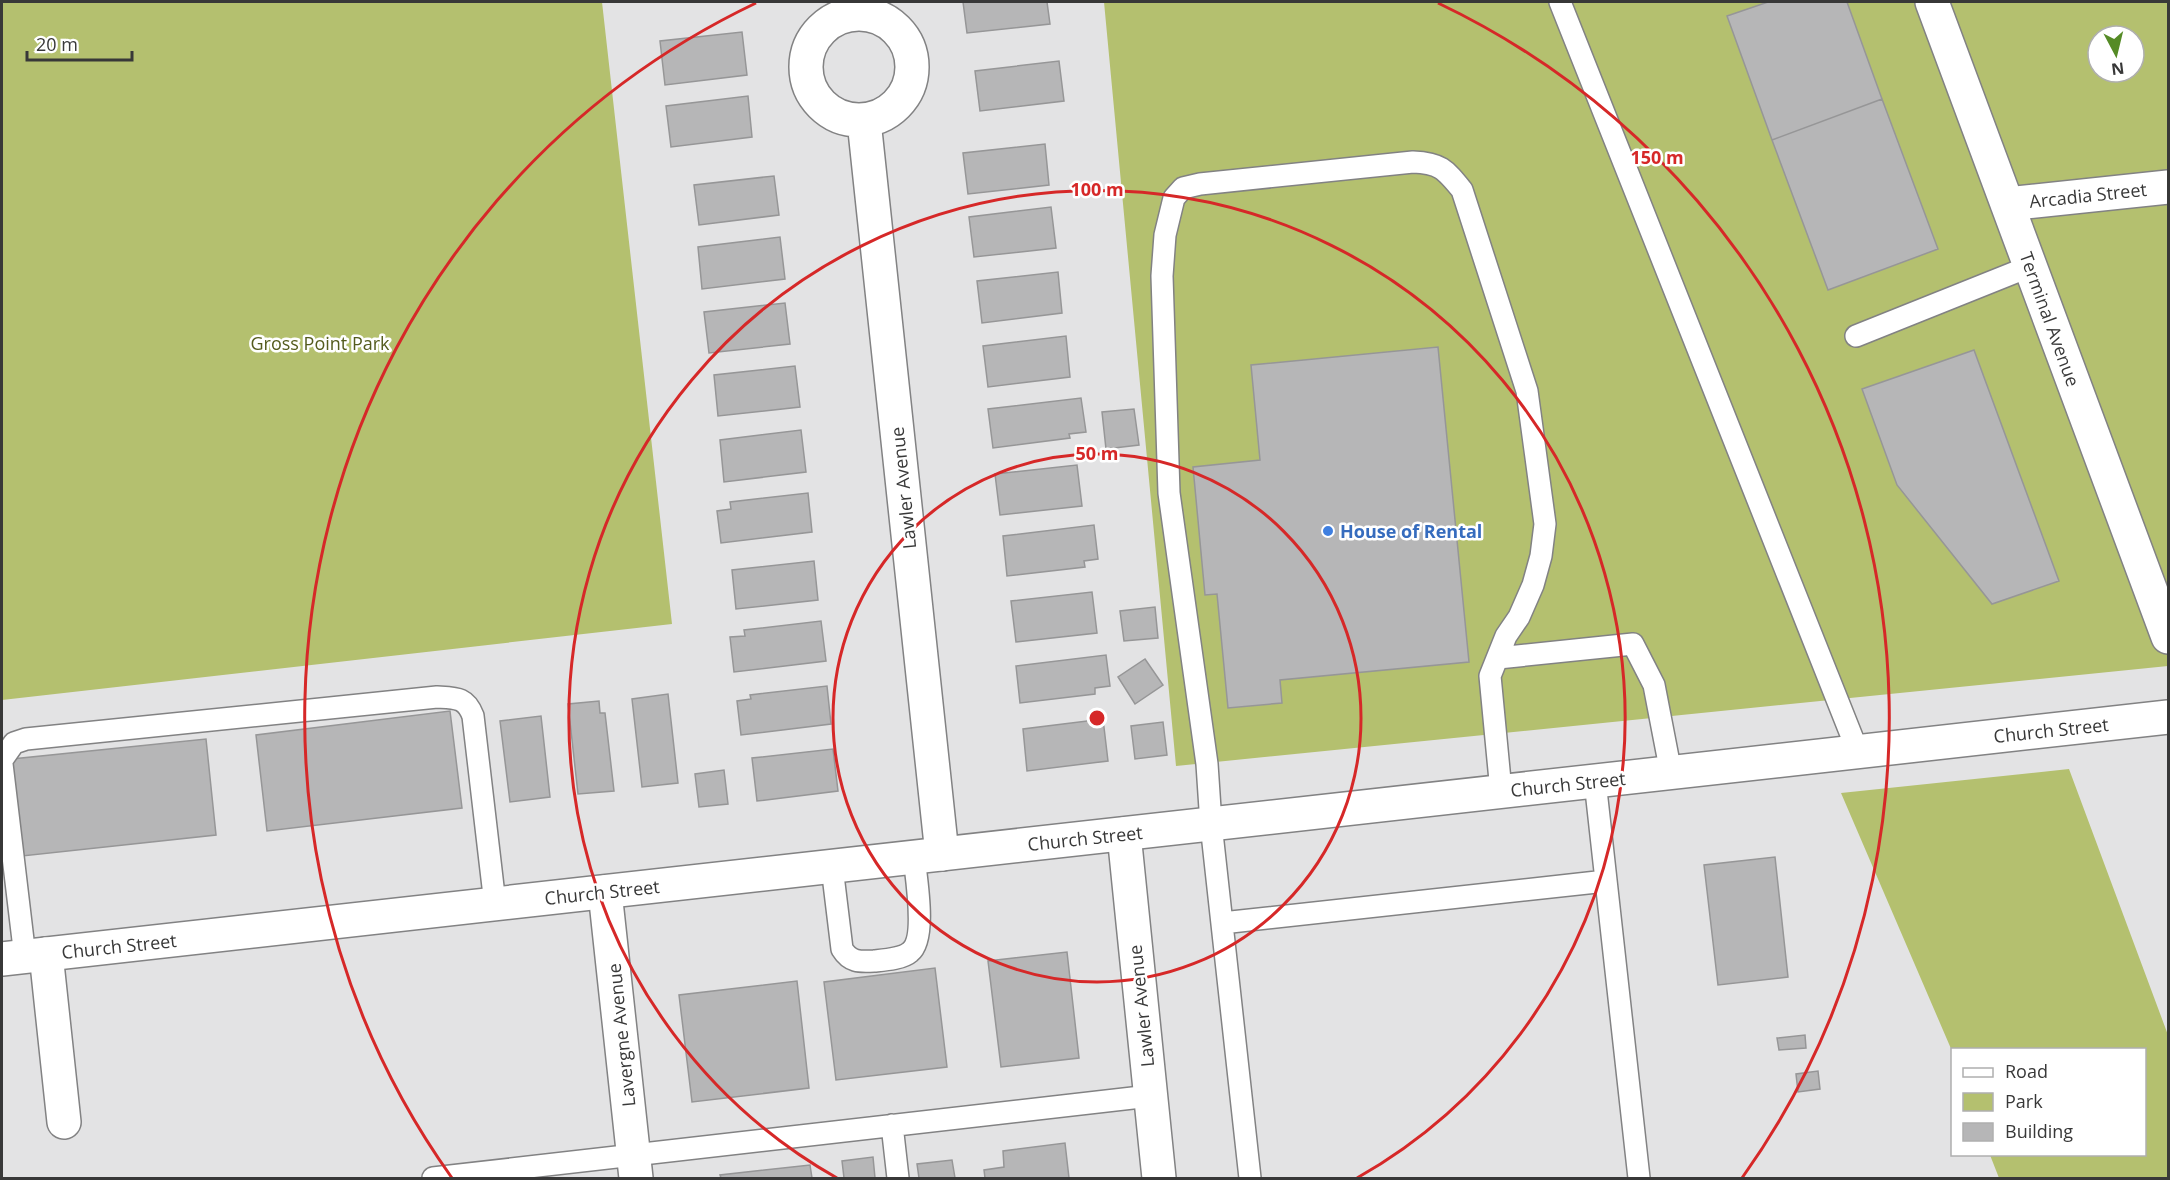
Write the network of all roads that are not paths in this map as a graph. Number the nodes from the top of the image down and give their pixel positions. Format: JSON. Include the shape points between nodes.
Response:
{"nodes":[{"id":1,"x":1560,"y":2,"type":"edge"},
{"id":2,"x":1932,"y":2,"type":"edge"},
{"id":3,"x":864,"y":121,"type":"dead end"},
{"id":4,"x":2169,"y":186,"type":"edge"},
{"id":5,"x":2007,"y":204,"type":"junction"},
{"id":6,"x":2031,"y":266,"type":"junction"},
{"id":7,"x":1856,"y":336,"type":"dead end"},
{"id":8,"x":2169,"y":637,"type":"edge"},
{"id":9,"x":1498,"y":658,"type":"junction"},
{"id":10,"x":2169,"y":717,"type":"edge"},
{"id":11,"x":1858,"y":752,"type":"junction"},
{"id":12,"x":2,"y":762,"type":"edge"},
{"id":13,"x":1671,"y":773,"type":"junction"},
{"id":14,"x":1595,"y":781,"type":"junction"},
{"id":15,"x":1501,"y":792,"type":"junction"},
{"id":16,"x":1211,"y":824,"type":"junction"},
{"id":17,"x":1124,"y":834,"type":"junction"},
{"id":18,"x":928,"y":856,"type":"junction"},
{"id":19,"x":832,"y":867,"type":"junction"},
{"id":20,"x":1606,"y":881,"type":"junction"},
{"id":21,"x":605,"y":892,"type":"junction"},
{"id":22,"x":495,"y":904,"type":"junction"},
{"id":23,"x":1222,"y":923,"type":"junction"},
{"id":24,"x":24,"y":957,"type":"edge"},
{"id":25,"x":1150,"y":1096,"type":"junction"},
{"id":26,"x":64,"y":1122,"type":"dead end"},
{"id":27,"x":892,"y":1125,"type":"junction"},
{"id":28,"x":635,"y":1168,"type":"edge"},
{"id":29,"x":433,"y":1179,"type":"edge"},
{"id":30,"x":898,"y":1179,"type":"edge"},
{"id":31,"x":1159,"y":1179,"type":"edge"},
{"id":32,"x":1250,"y":1179,"type":"edge"},
{"id":33,"x":1640,"y":1179,"type":"edge"}],
"edges":[{"from":1,"to":11,"type":"lane"},
{"from":2,"to":5,"type":"street","name":"Terminal Avenue"},
{"from":3,"to":18,"type":"street","name":"Lawler Avenue"},
{"from":4,"to":5,"type":"street","name":"Arcadia Street"},
{"from":5,"to":6,"type":"street","name":"Terminal Avenue"},
{"from":6,"to":7,"type":"lane"},
{"from":6,"to":8,"type":"street","name":"Terminal Avenue"},
{"from":9,"to":13,"type":"lane","via":[[1633,644],[1654,685]]},
{"from":9,"to":15,"type":"lane","via":[[1490,676]]},
{"from":9,"to":16,"type":"lane","via":[[1533,585],[1545,524],[1527,392],[1462,190],[1448,173],[1432,163],[1413,162],[1182,188],[1174,198],[1165,235],[1162,276],[1169,493],[1208,764]]},
{"from":10,"to":11,"type":"street","name":"Church Street"},
{"from":11,"to":13,"type":"street","name":"Church Street"},
{"from":12,"to":22,"type":"lane","via":[[14,743],[26,739],[437,697],[463,700],[473,716]]},
{"from":12,"to":24,"type":"lane"},
{"from":13,"to":14,"type":"street","name":"Church Street"},
{"from":14,"to":15,"type":"street","name":"Church Street"},
{"from":14,"to":20,"type":"lane"},
{"from":15,"to":16,"type":"street","name":"Church Street"},
{"from":16,"to":17,"type":"street","name":"Church Street"},
{"from":16,"to":23,"type":"lane"},
{"from":17,"to":18,"type":"street","name":"Church Street"},
{"from":17,"to":25,"type":"street","name":"Lawler Avenue"},
{"from":18,"to":19,"type":"street","name":"Church Street"},
{"from":18,"to":19,"type":"lane","via":[[916,944],[910,953],[879,961],[854,961],[842,949]]},
{"from":19,"to":21,"type":"street","name":"Church Street"},
{"from":20,"to":23,"type":"lane"},
{"from":20,"to":33,"type":"lane"},
{"from":21,"to":22,"type":"street","name":"Church Street"},
{"from":21,"to":28,"type":"street","name":"Lavergne Avenue"},
{"from":22,"to":24,"type":"street","name":"Church Street"},
{"from":23,"to":32,"type":"lane"},
{"from":24,"to":26,"type":"street"},
{"from":25,"to":27,"type":"lane"},
{"from":25,"to":31,"type":"street","name":"Lawler Avenue"},
{"from":27,"to":28,"type":"lane"},
{"from":27,"to":30,"type":"lane"},
{"from":28,"to":29,"type":"lane"}]}
